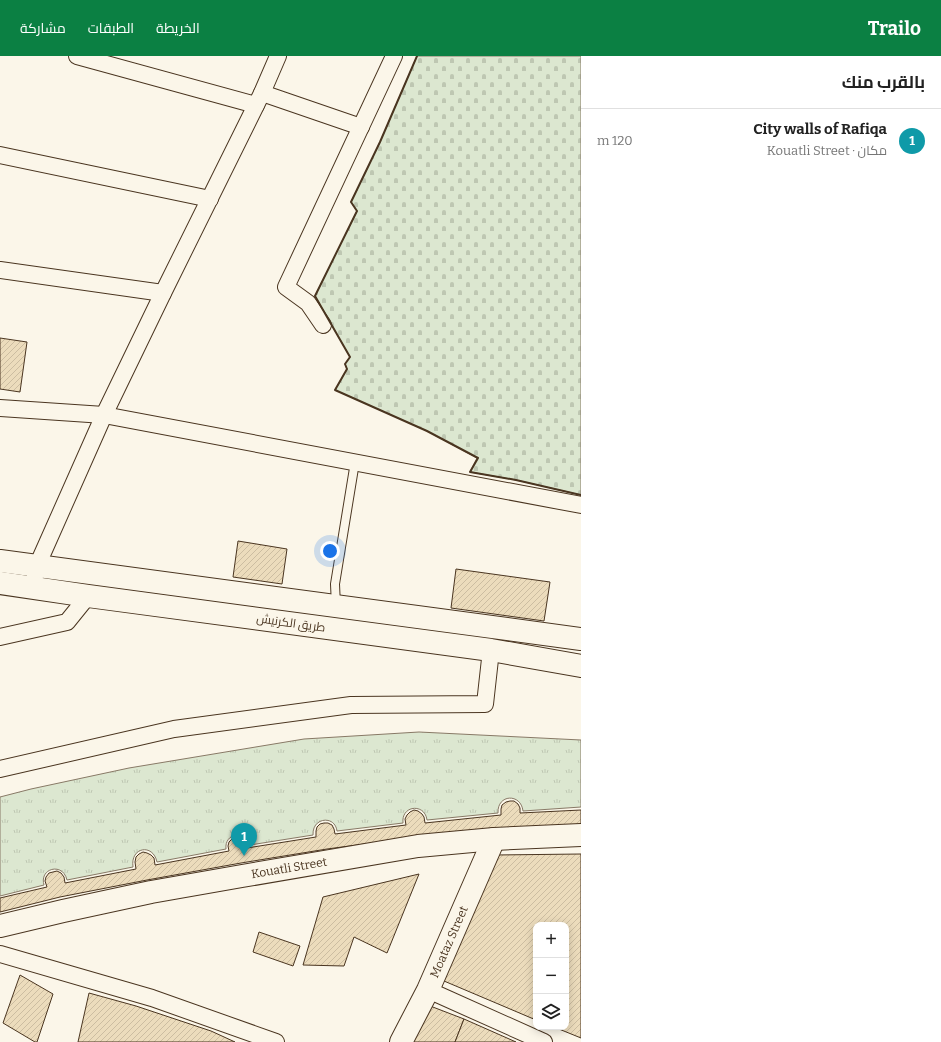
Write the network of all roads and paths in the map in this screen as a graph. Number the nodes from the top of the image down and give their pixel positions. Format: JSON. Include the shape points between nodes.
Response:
{"nodes":[{"id":1,"x":78,"y":56,"type":"edge"},
{"id":2,"x":278,"y":56,"type":"edge"},
{"id":3,"x":394,"y":56,"type":"edge"},
{"id":4,"x":259,"y":99,"type":"junction"},
{"id":5,"x":361,"y":127,"type":"junction"},
{"id":6,"x":0,"y":155,"type":"edge"},
{"id":7,"x":210,"y":199,"type":"junction"},
{"id":8,"x":0,"y":270,"type":"edge"},
{"id":9,"x":163,"y":293,"type":"junction"},
{"id":10,"x":323,"y":325,"type":"dead end"},
{"id":11,"x":0,"y":408,"type":"edge"},
{"id":12,"x":104,"y":415,"type":"junction"},
{"id":13,"x":355,"y":462,"type":"junction"},
{"id":14,"x":581,"y":505,"type":"edge"},
{"id":15,"x":0,"y":561,"type":"edge"},
{"id":16,"x":37,"y":566,"type":"junction"},
{"id":17,"x":0,"y":583,"type":"edge"},
{"id":18,"x":33,"y":587,"type":"junction"},
{"id":19,"x":88,"y":596,"type":"junction"},
{"id":20,"x":336,"y":606,"type":"junction"},
{"id":21,"x":0,"y":637,"type":"edge"},
{"id":22,"x":581,"y":639,"type":"edge"},
{"id":23,"x":491,"y":650,"type":"junction"},
{"id":24,"x":581,"y":666,"type":"edge"},
{"id":25,"x":0,"y":769,"type":"edge"},
{"id":26,"x":581,"y":835,"type":"edge"},
{"id":27,"x":494,"y":839,"type":"junction"},
{"id":28,"x":0,"y":926,"type":"edge"},
{"id":29,"x":0,"y":954,"type":"edge"},
{"id":30,"x":428,"y":990,"type":"junction"},
{"id":31,"x":276,"y":1042,"type":"edge"},
{"id":32,"x":401,"y":1042,"type":"edge"},
{"id":33,"x":544,"y":1042,"type":"edge"}],
"edges":[{"from":1,"to":4,"type":"street"},
{"from":2,"to":4,"type":"street"},
{"from":3,"to":5,"type":"street"},
{"from":4,"to":5,"type":"street"},
{"from":4,"to":7,"type":"street"},
{"from":5,"to":10,"type":"street","via":[[286,287],[308,303]]},
{"from":6,"to":7,"type":"street"},
{"from":7,"to":9,"type":"street"},
{"from":8,"to":9,"type":"street"},
{"from":9,"to":12,"type":"street"},
{"from":11,"to":12,"type":"street"},
{"from":12,"to":13,"type":"street"},
{"from":12,"to":16,"type":"street"},
{"from":13,"to":14,"type":"street"},
{"from":13,"to":20,"type":"lane","via":[[336,584]]},
{"from":15,"to":16,"type":"main road","name":"طريق الكرنيش"},
{"from":16,"to":18,"type":"street"},
{"from":16,"to":20,"type":"main road","name":"طريق الكرنيش"},
{"from":17,"to":18,"type":"main road","name":"طريق الكرنيش"},
{"from":18,"to":19,"type":"main road","name":"طريق الكرنيش"},
{"from":19,"to":21,"type":"street","via":[[67,622]]},
{"from":19,"to":23,"type":"main road","name":"طريق الكرنيش"},
{"from":20,"to":22,"type":"main road","name":"طريق الكرنيش"},
{"from":23,"to":24,"type":"main road","name":"طريق الكرنيش"},
{"from":23,"to":25,"type":"street","via":[[485,704],[351,705],[174,729]]},
{"from":26,"to":27,"type":"main road","name":"Kouatli Street"},
{"from":27,"to":28,"type":"main road","name":"Kouatli Street","via":[[418,846],[234,877],[151,892]]},
{"from":27,"to":30,"type":"main road","name":"Moataz Street"},
{"from":29,"to":31,"type":"street","via":[[152,998]]},
{"from":30,"to":32,"type":"main road","name":"Moataz Street"},
{"from":30,"to":33,"type":"street"}]}
